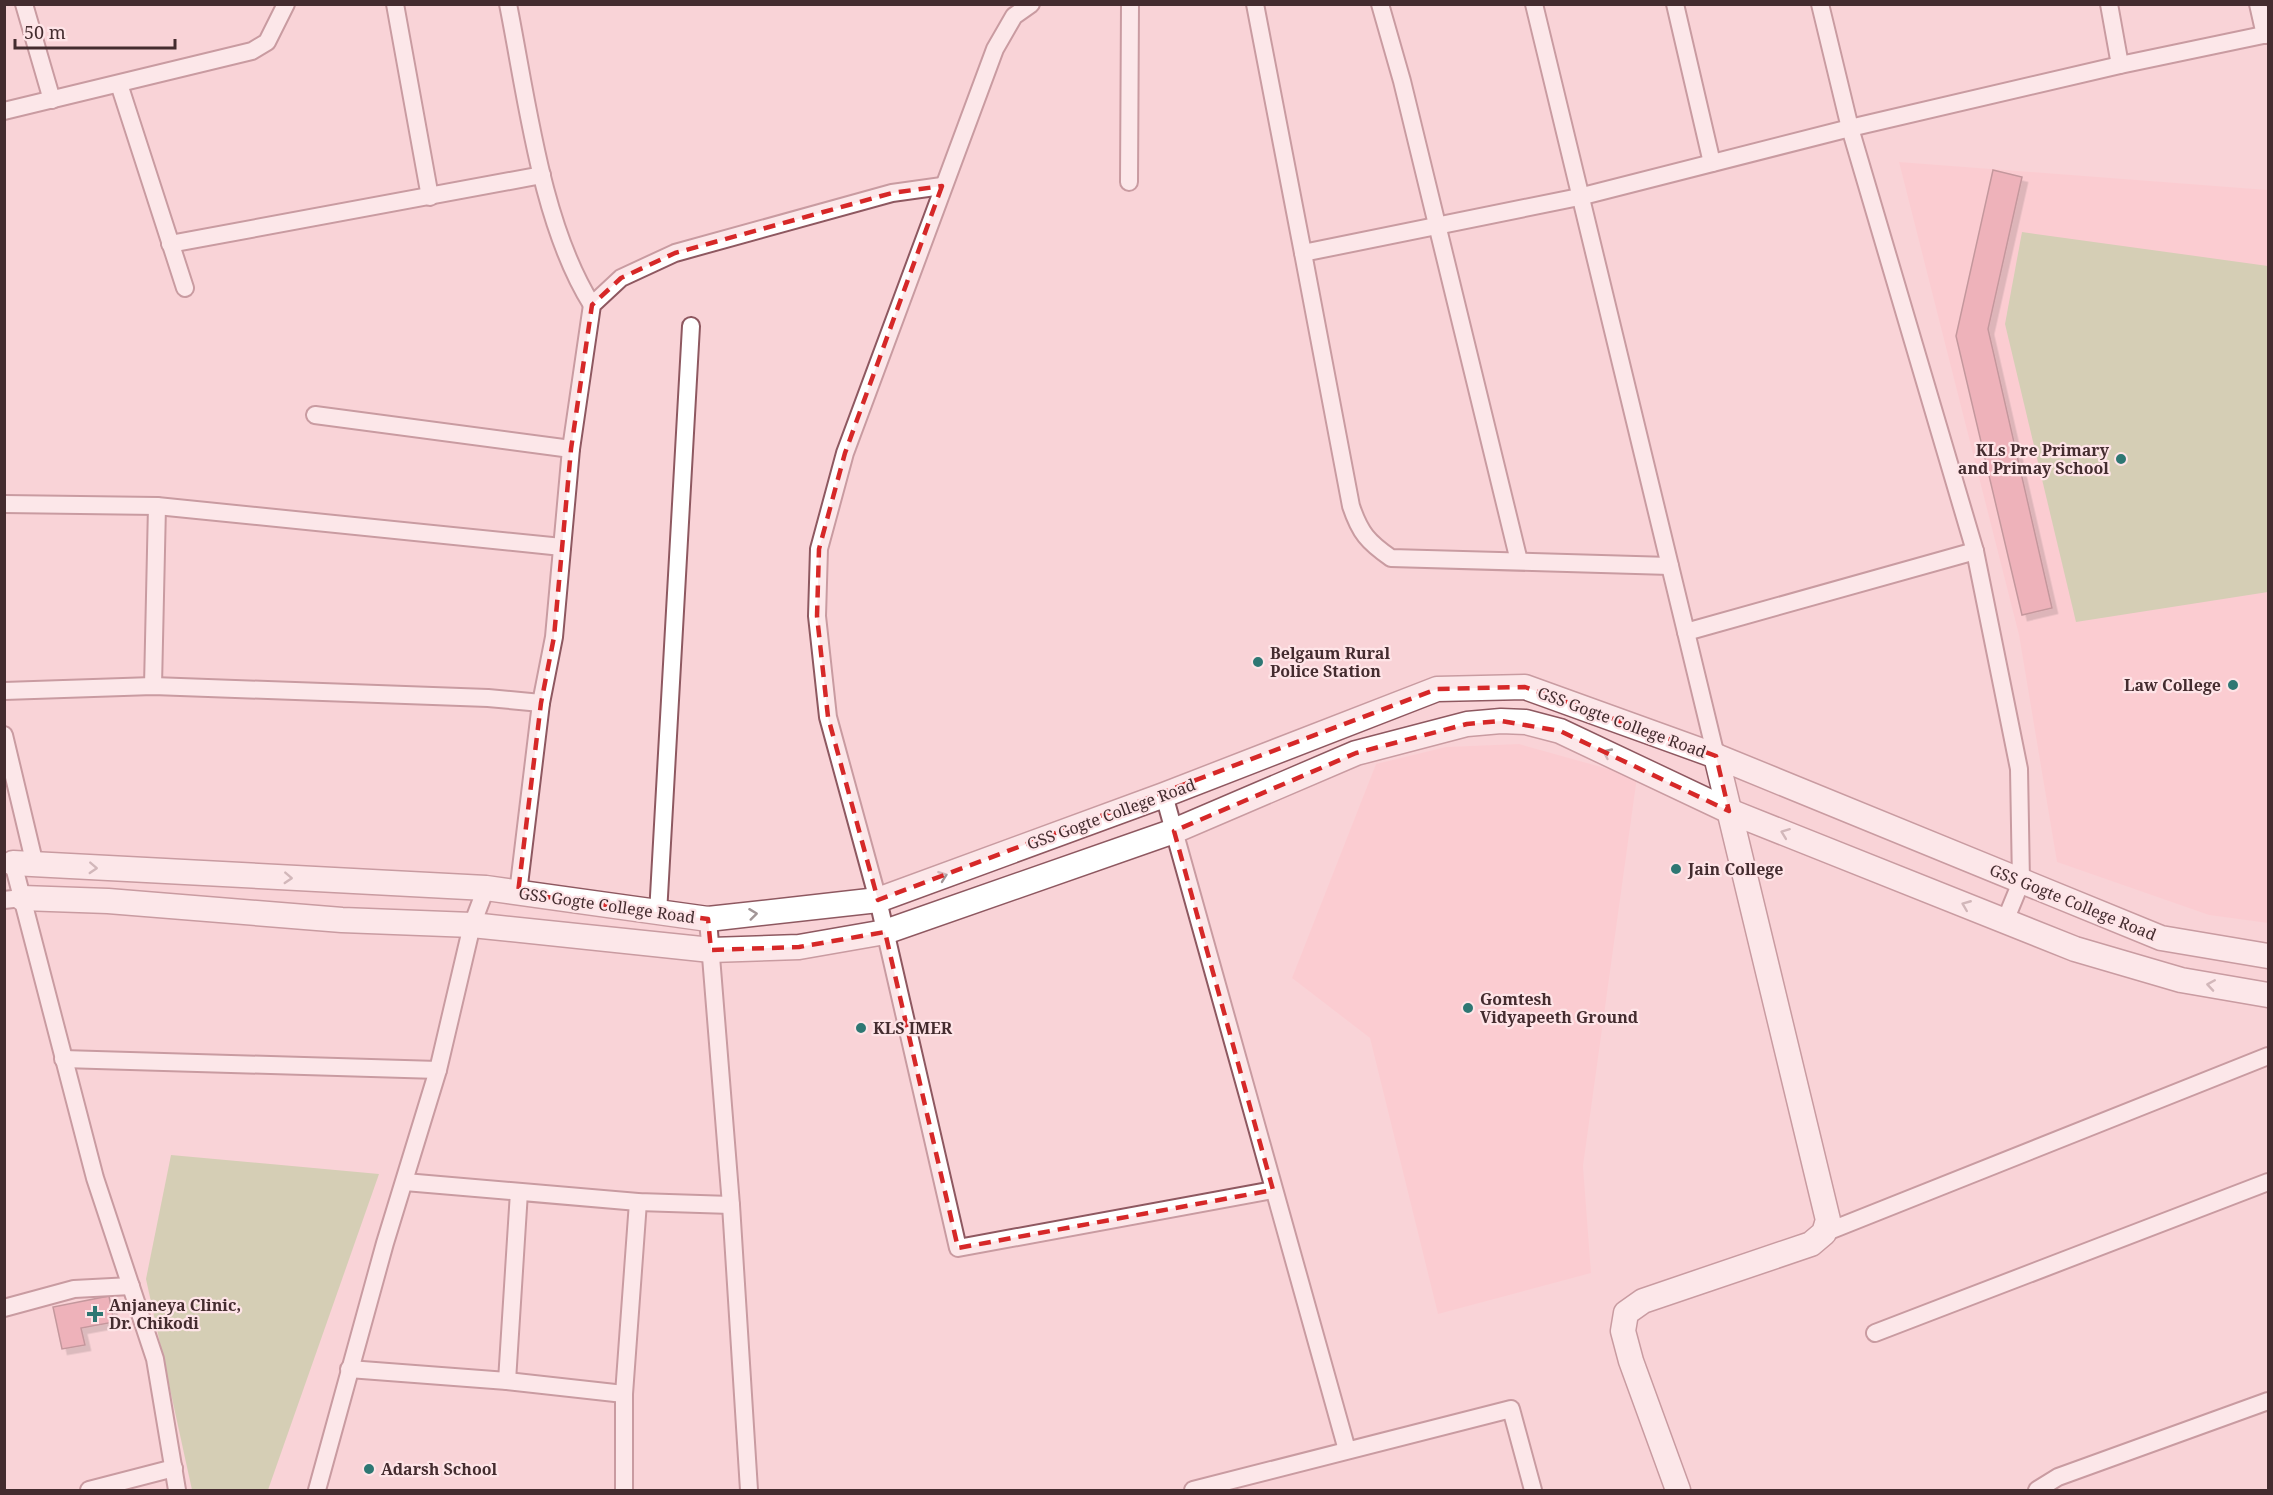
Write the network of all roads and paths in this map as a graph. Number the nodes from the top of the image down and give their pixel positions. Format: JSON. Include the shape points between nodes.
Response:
{"nodes":[{"id":1,"x":24,"y":4,"type":"edge"},
{"id":2,"x":286,"y":4,"type":"edge"},
{"id":3,"x":395,"y":4,"type":"edge"},
{"id":4,"x":508,"y":4,"type":"edge"},
{"id":5,"x":1031,"y":4,"type":"edge"},
{"id":6,"x":1130,"y":4,"type":"edge"},
{"id":7,"x":1255,"y":4,"type":"edge"},
{"id":8,"x":1380,"y":4,"type":"edge"},
{"id":9,"x":1534,"y":4,"type":"edge"},
{"id":10,"x":1675,"y":4,"type":"edge"},
{"id":11,"x":1820,"y":4,"type":"edge"},
{"id":12,"x":2109,"y":4,"type":"edge"},
{"id":13,"x":2258,"y":4,"type":"edge"},
{"id":14,"x":2267,"y":34,"type":"edge"},
{"id":15,"x":2120,"y":65,"type":"junction"},
{"id":16,"x":119,"y":84,"type":"junction"},
{"id":17,"x":52,"y":100,"type":"junction"},
{"id":18,"x":4,"y":111,"type":"edge"},
{"id":19,"x":1850,"y":128,"type":"junction"},
{"id":20,"x":1712,"y":163,"type":"junction"},
{"id":21,"x":542,"y":175,"type":"junction"},
{"id":22,"x":1129,"y":182,"type":"dead end"},
{"id":23,"x":942,"y":186,"type":"junction"},
{"id":24,"x":430,"y":197,"type":"junction"},
{"id":25,"x":1579,"y":197,"type":"junction"},
{"id":26,"x":1437,"y":228,"type":"junction"},
{"id":27,"x":170,"y":244,"type":"junction"},
{"id":28,"x":1303,"y":252,"type":"junction"},
{"id":29,"x":185,"y":288,"type":"dead end"},
{"id":30,"x":592,"y":305,"type":"junction"},
{"id":31,"x":691,"y":326,"type":"dead end"},
{"id":32,"x":315,"y":414,"type":"dead end"},
{"id":33,"x":571,"y":449,"type":"junction"},
{"id":34,"x":4,"y":504,"type":"edge"},
{"id":35,"x":157,"y":506,"type":"junction"},
{"id":36,"x":562,"y":547,"type":"junction"},
{"id":37,"x":1976,"y":551,"type":"junction"},
{"id":38,"x":1519,"y":561,"type":"junction"},
{"id":39,"x":1670,"y":566,"type":"junction"},
{"id":40,"x":1686,"y":632,"type":"junction"},
{"id":41,"x":153,"y":686,"type":"junction"},
{"id":42,"x":4,"y":691,"type":"edge"},
{"id":43,"x":541,"y":703,"type":"junction"},
{"id":44,"x":1395,"y":705,"type":"junction"},
{"id":45,"x":4,"y":735,"type":"edge"},
{"id":46,"x":1407,"y":740,"type":"junction"},
{"id":47,"x":1716,"y":756,"type":"junction"},
{"id":48,"x":1164,"y":795,"type":"junction"},
{"id":49,"x":1729,"y":811,"type":"junction"},
{"id":50,"x":1174,"y":831,"type":"junction"},
{"id":51,"x":17,"y":865,"type":"edge"},
{"id":52,"x":2020,"y":882,"type":"junction"},
{"id":53,"x":486,"y":888,"type":"junction"},
{"id":54,"x":518,"y":893,"type":"junction"},
{"id":55,"x":13,"y":899,"type":"edge"},
{"id":56,"x":878,"y":900,"type":"junction"},
{"id":57,"x":658,"y":914,"type":"junction"},
{"id":58,"x":708,"y":919,"type":"junction"},
{"id":59,"x":2005,"y":921,"type":"junction"},
{"id":60,"x":472,"y":925,"type":"junction"},
{"id":61,"x":885,"y":932,"type":"junction"},
{"id":62,"x":711,"y":950,"type":"junction"},
{"id":63,"x":2268,"y":956,"type":"edge"},
{"id":64,"x":2268,"y":994,"type":"edge"},
{"id":65,"x":2268,"y":1056,"type":"edge"},
{"id":66,"x":63,"y":1059,"type":"junction"},
{"id":67,"x":438,"y":1070,"type":"junction"},
{"id":68,"x":405,"y":1182,"type":"junction"},
{"id":69,"x":2268,"y":1182,"type":"edge"},
{"id":70,"x":1273,"y":1190,"type":"junction"},
{"id":71,"x":519,"y":1192,"type":"junction"},
{"id":72,"x":638,"y":1202,"type":"junction"},
{"id":73,"x":731,"y":1205,"type":"junction"},
{"id":74,"x":1824,"y":1233,"type":"junction"},
{"id":75,"x":131,"y":1286,"type":"junction"},
{"id":76,"x":4,"y":1308,"type":"edge"},
{"id":77,"x":1875,"y":1334,"type":"dead end"},
{"id":78,"x":349,"y":1369,"type":"junction"},
{"id":79,"x":507,"y":1381,"type":"junction"},
{"id":80,"x":624,"y":1394,"type":"junction"},
{"id":81,"x":2268,"y":1401,"type":"edge"},
{"id":82,"x":1347,"y":1450,"type":"junction"},
{"id":83,"x":174,"y":1468,"type":"junction"},
{"id":84,"x":89,"y":1491,"type":"edge"},
{"id":85,"x":177,"y":1491,"type":"edge"},
{"id":86,"x":317,"y":1491,"type":"edge"},
{"id":87,"x":624,"y":1491,"type":"edge"},
{"id":88,"x":749,"y":1491,"type":"edge"},
{"id":89,"x":1193,"y":1491,"type":"edge"},
{"id":90,"x":1533,"y":1491,"type":"edge"},
{"id":91,"x":1678,"y":1491,"type":"edge"},
{"id":92,"x":2037,"y":1491,"type":"edge"}],
"edges":[{"from":1,"to":17,"type":"street"},
{"from":2,"to":16,"type":"street","via":[[267,42],[252,51]]},
{"from":3,"to":24,"type":"street"},
{"from":4,"to":21,"type":"street"},
{"from":5,"to":23,"type":"street","via":[[1014,16],[995,49]]},
{"from":6,"to":22,"type":"street"},
{"from":7,"to":28,"type":"street"},
{"from":8,"to":26,"type":"street"},
{"from":9,"to":25,"type":"street"},
{"from":10,"to":20,"type":"street"},
{"from":11,"to":19,"type":"street"},
{"from":12,"to":15,"type":"street"},
{"from":13,"to":14,"type":"street"},
{"from":14,"to":15,"type":"street"},
{"from":15,"to":19,"type":"street"},
{"from":16,"to":17,"type":"street"},
{"from":16,"to":27,"type":"street"},
{"from":17,"to":18,"type":"street"},
{"from":19,"to":20,"type":"street"},
{"from":19,"to":37,"type":"street"},
{"from":20,"to":25,"type":"street"},
{"from":21,"to":24,"type":"street"},
{"from":21,"to":30,"type":"street","via":[[576,279]]},
{"from":23,"to":30,"type":"street","via":[[892,193],[675,253],[621,278]]},
{"from":23,"to":56,"type":"street","via":[[845,453],[819,549],[817,616],[828,717]]},
{"from":24,"to":27,"type":"street"},
{"from":25,"to":26,"type":"street"},
{"from":25,"to":39,"type":"street"},
{"from":26,"to":28,"type":"street"},
{"from":26,"to":38,"type":"street"},
{"from":27,"to":29,"type":"street"},
{"from":28,"to":38,"type":"street","via":[[1351,506],[1370,543],[1391,558]]},
{"from":30,"to":33,"type":"street"},
{"from":31,"to":57,"type":"street"},
{"from":32,"to":33,"type":"street"},
{"from":33,"to":36,"type":"street"},
{"from":34,"to":35,"type":"street"},
{"from":35,"to":36,"type":"street"},
{"from":35,"to":41,"type":"street"},
{"from":36,"to":43,"type":"street","via":[[554,637]]},
{"from":37,"to":40,"type":"street"},
{"from":37,"to":52,"type":"street","via":[[2019,769]]},
{"from":38,"to":39,"type":"street"},
{"from":39,"to":40,"type":"street"},
{"from":40,"to":47,"type":"street"},
{"from":41,"to":42,"type":"street"},
{"from":41,"to":43,"type":"street"},
{"from":43,"to":54,"type":"street"},
{"from":44,"to":46,"type":"main road"},
{"from":44,"to":47,"type":"main road","name":"GSS Gogte College Road","via":[[1437,688],[1526,687]]},
{"from":44,"to":48,"type":"main road","name":"GSS Gogte College Road"},
{"from":45,"to":51,"type":"street"},
{"from":49,"to":46,"type":"main road","one_way":true,"via":[[1560,731],[1526,722],[1467,724]]},
{"from":46,"to":50,"type":"main road","via":[[1356,753]]},
{"from":47,"to":49,"type":"main road"},
{"from":47,"to":52,"type":"main road","name":"GSS Gogte College Road"},
{"from":48,"to":50,"type":"street"},
{"from":56,"to":48,"type":"main road","name":"GSS Gogte College Road","one_way":true},
{"from":59,"to":49,"type":"main road","one_way":true},
{"from":49,"to":74,"type":"main road","via":[[1828,1220]]},
{"from":50,"to":61,"type":"main road"},
{"from":50,"to":70,"type":"street"},
{"from":51,"to":53,"type":"main road","name":"GSS Gogte College Road","one_way":true},
{"from":51,"to":55,"type":"street"},
{"from":52,"to":59,"type":"street"},
{"from":52,"to":63,"type":"main road","name":"GSS Gogte College Road","via":[[2161,938]]},
{"from":53,"to":54,"type":"main road","name":"GSS Gogte College Road"},
{"from":53,"to":60,"type":"street"},
{"from":54,"to":57,"type":"main road","name":"GSS Gogte College Road"},
{"from":55,"to":60,"type":"main road","via":[[108,901],[342,921]]},
{"from":55,"to":66,"type":"street"},
{"from":58,"to":56,"type":"main road","name":"GSS Gogte College Road","one_way":true},
{"from":56,"to":61,"type":"street"},
{"from":57,"to":58,"type":"main road","name":"GSS Gogte College Road"},
{"from":58,"to":62,"type":"street"},
{"from":64,"to":59,"type":"main road","one_way":true,"via":[[2181,980],[2075,949]]},
{"from":60,"to":62,"type":"main road"},
{"from":60,"to":67,"type":"street"},
{"from":61,"to":62,"type":"main road","via":[[799,947]]},
{"from":61,"to":70,"type":"street","via":[[958,1248]]},
{"from":62,"to":73,"type":"street"},
{"from":65,"to":74,"type":"street"},
{"from":66,"to":67,"type":"street"},
{"from":66,"to":75,"type":"street","via":[[95,1178]]},
{"from":67,"to":68,"type":"street"},
{"from":68,"to":71,"type":"street"},
{"from":68,"to":78,"type":"street"},
{"from":69,"to":77,"type":"street"},
{"from":70,"to":82,"type":"street"},
{"from":71,"to":72,"type":"street"},
{"from":71,"to":79,"type":"street"},
{"from":72,"to":73,"type":"street"},
{"from":72,"to":80,"type":"street"},
{"from":73,"to":88,"type":"street"},
{"from":74,"to":91,"type":"main road","via":[[1811,1244],[1642,1300],[1626,1313],[1623,1331],[1631,1361]]},
{"from":75,"to":76,"type":"street","via":[[74,1289]]},
{"from":75,"to":83,"type":"street","via":[[155,1359]]},
{"from":78,"to":79,"type":"street"},
{"from":78,"to":86,"type":"street"},
{"from":79,"to":80,"type":"street"},
{"from":80,"to":87,"type":"street"},
{"from":81,"to":92,"type":"street","via":[[2058,1477]]},
{"from":82,"to":89,"type":"street"},
{"from":82,"to":90,"type":"street","via":[[1511,1409]]},
{"from":83,"to":84,"type":"street"},
{"from":83,"to":85,"type":"street"}]}
